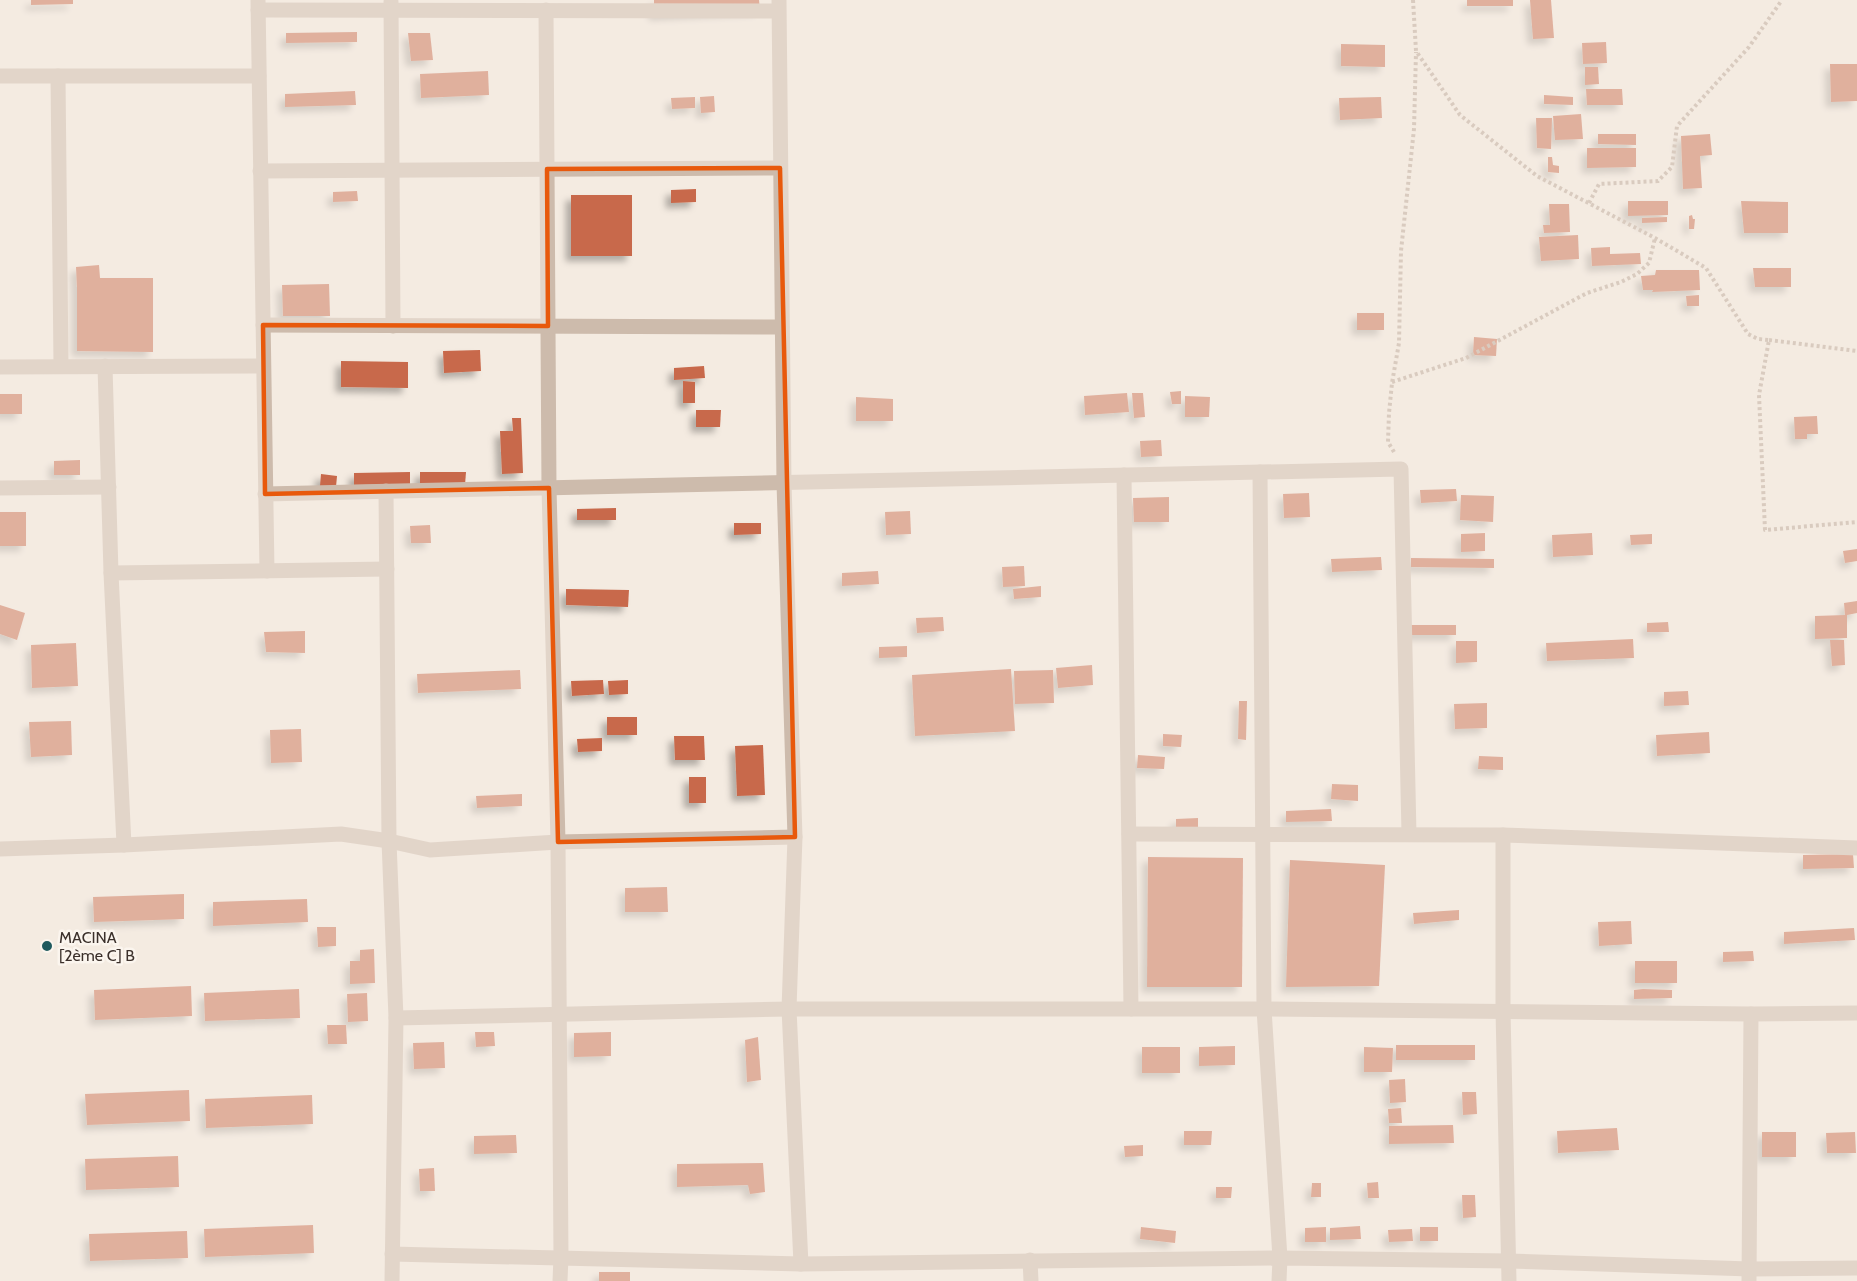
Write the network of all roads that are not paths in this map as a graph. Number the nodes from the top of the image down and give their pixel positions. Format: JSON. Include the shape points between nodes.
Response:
{"nodes":[{"id":1,"x":258,"y":5,"type":"edge"},
{"id":2,"x":391,"y":5,"type":"edge"},
{"id":3,"x":778,"y":6,"type":"edge"},
{"id":4,"x":546,"y":10,"type":"junction"},
{"id":5,"x":0,"y":76,"type":"edge"},
{"id":6,"x":58,"y":76,"type":"junction"},
{"id":7,"x":259,"y":76,"type":"junction"},
{"id":8,"x":780,"y":168,"type":"junction"},
{"id":9,"x":547,"y":169,"type":"junction"},
{"id":10,"x":392,"y":170,"type":"junction"},
{"id":11,"x":260,"y":171,"type":"junction"},
{"id":12,"x":263,"y":325,"type":"junction"},
{"id":13,"x":393,"y":326,"type":"junction"},
{"id":14,"x":548,"y":326,"type":"junction"},
{"id":15,"x":782,"y":327,"type":"junction"},
{"id":16,"x":61,"y":366,"type":"junction"},
{"id":17,"x":105,"y":366,"type":"junction"},
{"id":18,"x":263,"y":366,"type":"junction"},
{"id":19,"x":0,"y":367,"type":"edge"},
{"id":20,"x":1260,"y":472,"type":"junction"},
{"id":21,"x":1124,"y":475,"type":"junction"},
{"id":22,"x":784,"y":483,"type":"junction"},
{"id":23,"x":109,"y":487,"type":"junction"},
{"id":24,"x":0,"y":488,"type":"edge"},
{"id":25,"x":549,"y":488,"type":"junction"},
{"id":26,"x":386,"y":491,"type":"junction"},
{"id":27,"x":265,"y":494,"type":"junction"},
{"id":28,"x":387,"y":569,"type":"junction"},
{"id":29,"x":267,"y":571,"type":"junction"},
{"id":30,"x":111,"y":573,"type":"junction"},
{"id":31,"x":1129,"y":834,"type":"junction"},
{"id":32,"x":1263,"y":834,"type":"junction"},
{"id":33,"x":1409,"y":834,"type":"junction"},
{"id":34,"x":1503,"y":835,"type":"junction"},
{"id":35,"x":795,"y":837,"type":"junction"},
{"id":36,"x":389,"y":842,"type":"junction"},
{"id":37,"x":558,"y":842,"type":"junction"},
{"id":38,"x":124,"y":845,"type":"junction"},
{"id":39,"x":1857,"y":848,"type":"edge"},
{"id":40,"x":0,"y":849,"type":"edge"},
{"id":41,"x":789,"y":1009,"type":"junction"},
{"id":42,"x":1131,"y":1009,"type":"junction"},
{"id":43,"x":1264,"y":1009,"type":"junction"},
{"id":44,"x":1503,"y":1011,"type":"junction"},
{"id":45,"x":1857,"y":1013,"type":"edge"},
{"id":46,"x":1751,"y":1014,"type":"junction"},
{"id":47,"x":560,"y":1015,"type":"junction"},
{"id":48,"x":396,"y":1018,"type":"junction"},
{"id":49,"x":392,"y":1254,"type":"junction"},
{"id":50,"x":561,"y":1257,"type":"junction"},
{"id":51,"x":1280,"y":1258,"type":"junction"},
{"id":52,"x":1030,"y":1260,"type":"junction"},
{"id":53,"x":1510,"y":1261,"type":"junction"},
{"id":54,"x":801,"y":1264,"type":"junction"},
{"id":55,"x":1857,"y":1268,"type":"edge"},
{"id":56,"x":1750,"y":1275,"type":"edge"},
{"id":57,"x":392,"y":1281,"type":"edge"},
{"id":58,"x":560,"y":1281,"type":"edge"},
{"id":59,"x":1031,"y":1281,"type":"edge"},
{"id":60,"x":1279,"y":1281,"type":"edge"},
{"id":61,"x":1509,"y":1281,"type":"edge"}],
"edges":[{"from":1,"to":2,"type":"street"},
{"from":1,"to":7,"type":"street"},
{"from":2,"to":4,"type":"street"},
{"from":2,"to":10,"type":"street"},
{"from":3,"to":4,"type":"street"},
{"from":3,"to":8,"type":"street"},
{"from":4,"to":9,"type":"street"},
{"from":5,"to":6,"type":"street"},
{"from":6,"to":7,"type":"street"},
{"from":6,"to":16,"type":"street"},
{"from":7,"to":11,"type":"street"},
{"from":8,"to":9,"type":"street"},
{"from":8,"to":15,"type":"street"},
{"from":9,"to":10,"type":"street"},
{"from":9,"to":14,"type":"street"},
{"from":10,"to":11,"type":"street"},
{"from":10,"to":13,"type":"street"},
{"from":11,"to":12,"type":"street"},
{"from":12,"to":13,"type":"street"},
{"from":12,"to":18,"type":"street"},
{"from":13,"to":14,"type":"street"},
{"from":14,"to":15,"type":"street"},
{"from":14,"to":25,"type":"street"},
{"from":15,"to":22,"type":"street"},
{"from":16,"to":17,"type":"street"},
{"from":16,"to":19,"type":"street"},
{"from":17,"to":18,"type":"street"},
{"from":17,"to":23,"type":"street"},
{"from":18,"to":27,"type":"street"},
{"from":20,"to":21,"type":"street"},
{"from":20,"to":32,"type":"street"},
{"from":20,"to":33,"type":"street","via":[[1401,469]]},
{"from":21,"to":22,"type":"street"},
{"from":21,"to":31,"type":"street"},
{"from":22,"to":25,"type":"street"},
{"from":22,"to":35,"type":"street"},
{"from":23,"to":24,"type":"street"},
{"from":23,"to":30,"type":"street"},
{"from":25,"to":26,"type":"street"},
{"from":25,"to":37,"type":"street"},
{"from":26,"to":27,"type":"street"},
{"from":26,"to":28,"type":"street"},
{"from":27,"to":29,"type":"street"},
{"from":28,"to":29,"type":"street"},
{"from":28,"to":36,"type":"street"},
{"from":29,"to":30,"type":"street"},
{"from":30,"to":38,"type":"street"},
{"from":31,"to":32,"type":"street"},
{"from":31,"to":42,"type":"street"},
{"from":32,"to":33,"type":"street"},
{"from":32,"to":43,"type":"street"},
{"from":33,"to":34,"type":"street"},
{"from":34,"to":39,"type":"street"},
{"from":34,"to":44,"type":"street"},
{"from":35,"to":37,"type":"street"},
{"from":35,"to":41,"type":"street"},
{"from":36,"to":37,"type":"street","via":[[430,850]]},
{"from":36,"to":38,"type":"street","via":[[341,834]]},
{"from":36,"to":48,"type":"street"},
{"from":37,"to":47,"type":"street"},
{"from":38,"to":40,"type":"street"},
{"from":41,"to":42,"type":"street"},
{"from":41,"to":47,"type":"street"},
{"from":41,"to":54,"type":"street"},
{"from":42,"to":43,"type":"street"},
{"from":43,"to":44,"type":"street"},
{"from":43,"to":51,"type":"street"},
{"from":44,"to":46,"type":"street"},
{"from":44,"to":53,"type":"street"},
{"from":45,"to":46,"type":"street"},
{"from":46,"to":56,"type":"street"},
{"from":47,"to":48,"type":"street"},
{"from":47,"to":50,"type":"street"},
{"from":48,"to":49,"type":"street"},
{"from":49,"to":50,"type":"street"},
{"from":49,"to":57,"type":"street"},
{"from":50,"to":54,"type":"street"},
{"from":50,"to":58,"type":"street"},
{"from":51,"to":52,"type":"street"},
{"from":51,"to":53,"type":"street"},
{"from":51,"to":60,"type":"street"},
{"from":52,"to":54,"type":"street"},
{"from":52,"to":59,"type":"street"},
{"from":53,"to":56,"type":"street"},
{"from":53,"to":61,"type":"street"},
{"from":55,"to":56,"type":"street"}]}
